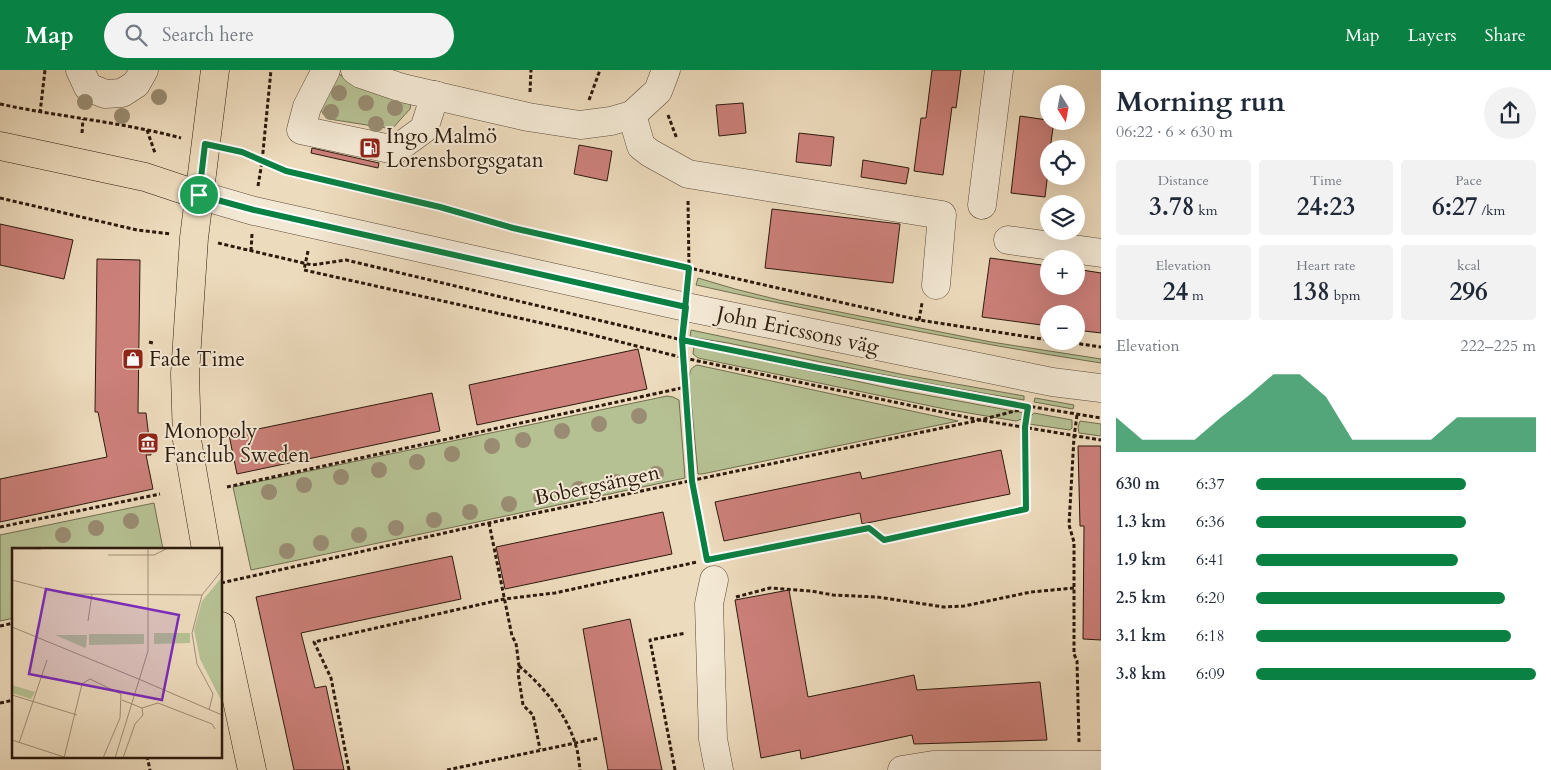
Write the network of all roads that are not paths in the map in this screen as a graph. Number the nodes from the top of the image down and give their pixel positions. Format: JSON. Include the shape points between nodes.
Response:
{"nodes":[{"id":1,"x":80,"y":70,"type":"edge"},
{"id":2,"x":144,"y":70,"type":"edge"},
{"id":3,"x":214,"y":70,"type":"edge"},
{"id":4,"x":326,"y":70,"type":"edge"},
{"id":5,"x":999,"y":70,"type":"edge"},
{"id":6,"x":358,"y":72,"type":"edge"},
{"id":7,"x":662,"y":80,"type":"edge"},
{"id":8,"x":435,"y":95,"type":"junction"},
{"id":9,"x":632,"y":115,"type":"junction"},
{"id":10,"x":0,"y":146,"type":"edge"},
{"id":11,"x":199,"y":195,"type":"junction"},
{"id":12,"x":982,"y":205,"type":"dead end"},
{"id":13,"x":1008,"y":240,"type":"dead end"},
{"id":14,"x":1101,"y":253,"type":"edge"},
{"id":15,"x":936,"y":286,"type":"dead end"},
{"id":16,"x":1101,"y":388,"type":"edge"},
{"id":17,"x":206,"y":548,"type":"edge"},
{"id":18,"x":711,"y":578,"type":"road end"},
{"id":19,"x":222,"y":631,"type":"edge"},
{"id":20,"x":1090,"y":765,"type":"edge"},
{"id":21,"x":252,"y":770,"type":"edge"},
{"id":22,"x":719,"y":770,"type":"edge"},
{"id":23,"x":902,"y":770,"type":"edge"}],
"edges":[{"from":1,"to":2,"type":"street","via":[[88,87],[104,94],[122,92],[136,84]]},
{"from":3,"to":11,"type":"main road"},
{"from":4,"to":8,"type":"street","via":[[307,107],[301,130],[395,150],[424,129]]},
{"from":5,"to":12,"type":"street"},
{"from":6,"to":8,"type":"street","via":[[402,88]]},
{"from":7,"to":9,"type":"street"},
{"from":8,"to":9,"type":"street","via":[[528,117],[580,125]]},
{"from":9,"to":15,"type":"street","via":[[641,146],[688,174],[942,214]]},
{"from":10,"to":11,"type":"main road","name":"John Ericssons väg","via":[[145,177]]},
{"from":11,"to":16,"type":"street","name":"John Ericssons väg","via":[[686,307],[1052,382]]},
{"from":11,"to":17,"type":"main road","via":[[185,374],[187,440]]},
{"from":13,"to":14,"type":"street"},
{"from":18,"to":22,"type":"street","via":[[713,739]]},
{"from":19,"to":21,"type":"main road"},
{"from":20,"to":23,"type":"street","via":[[933,765]]}]}
